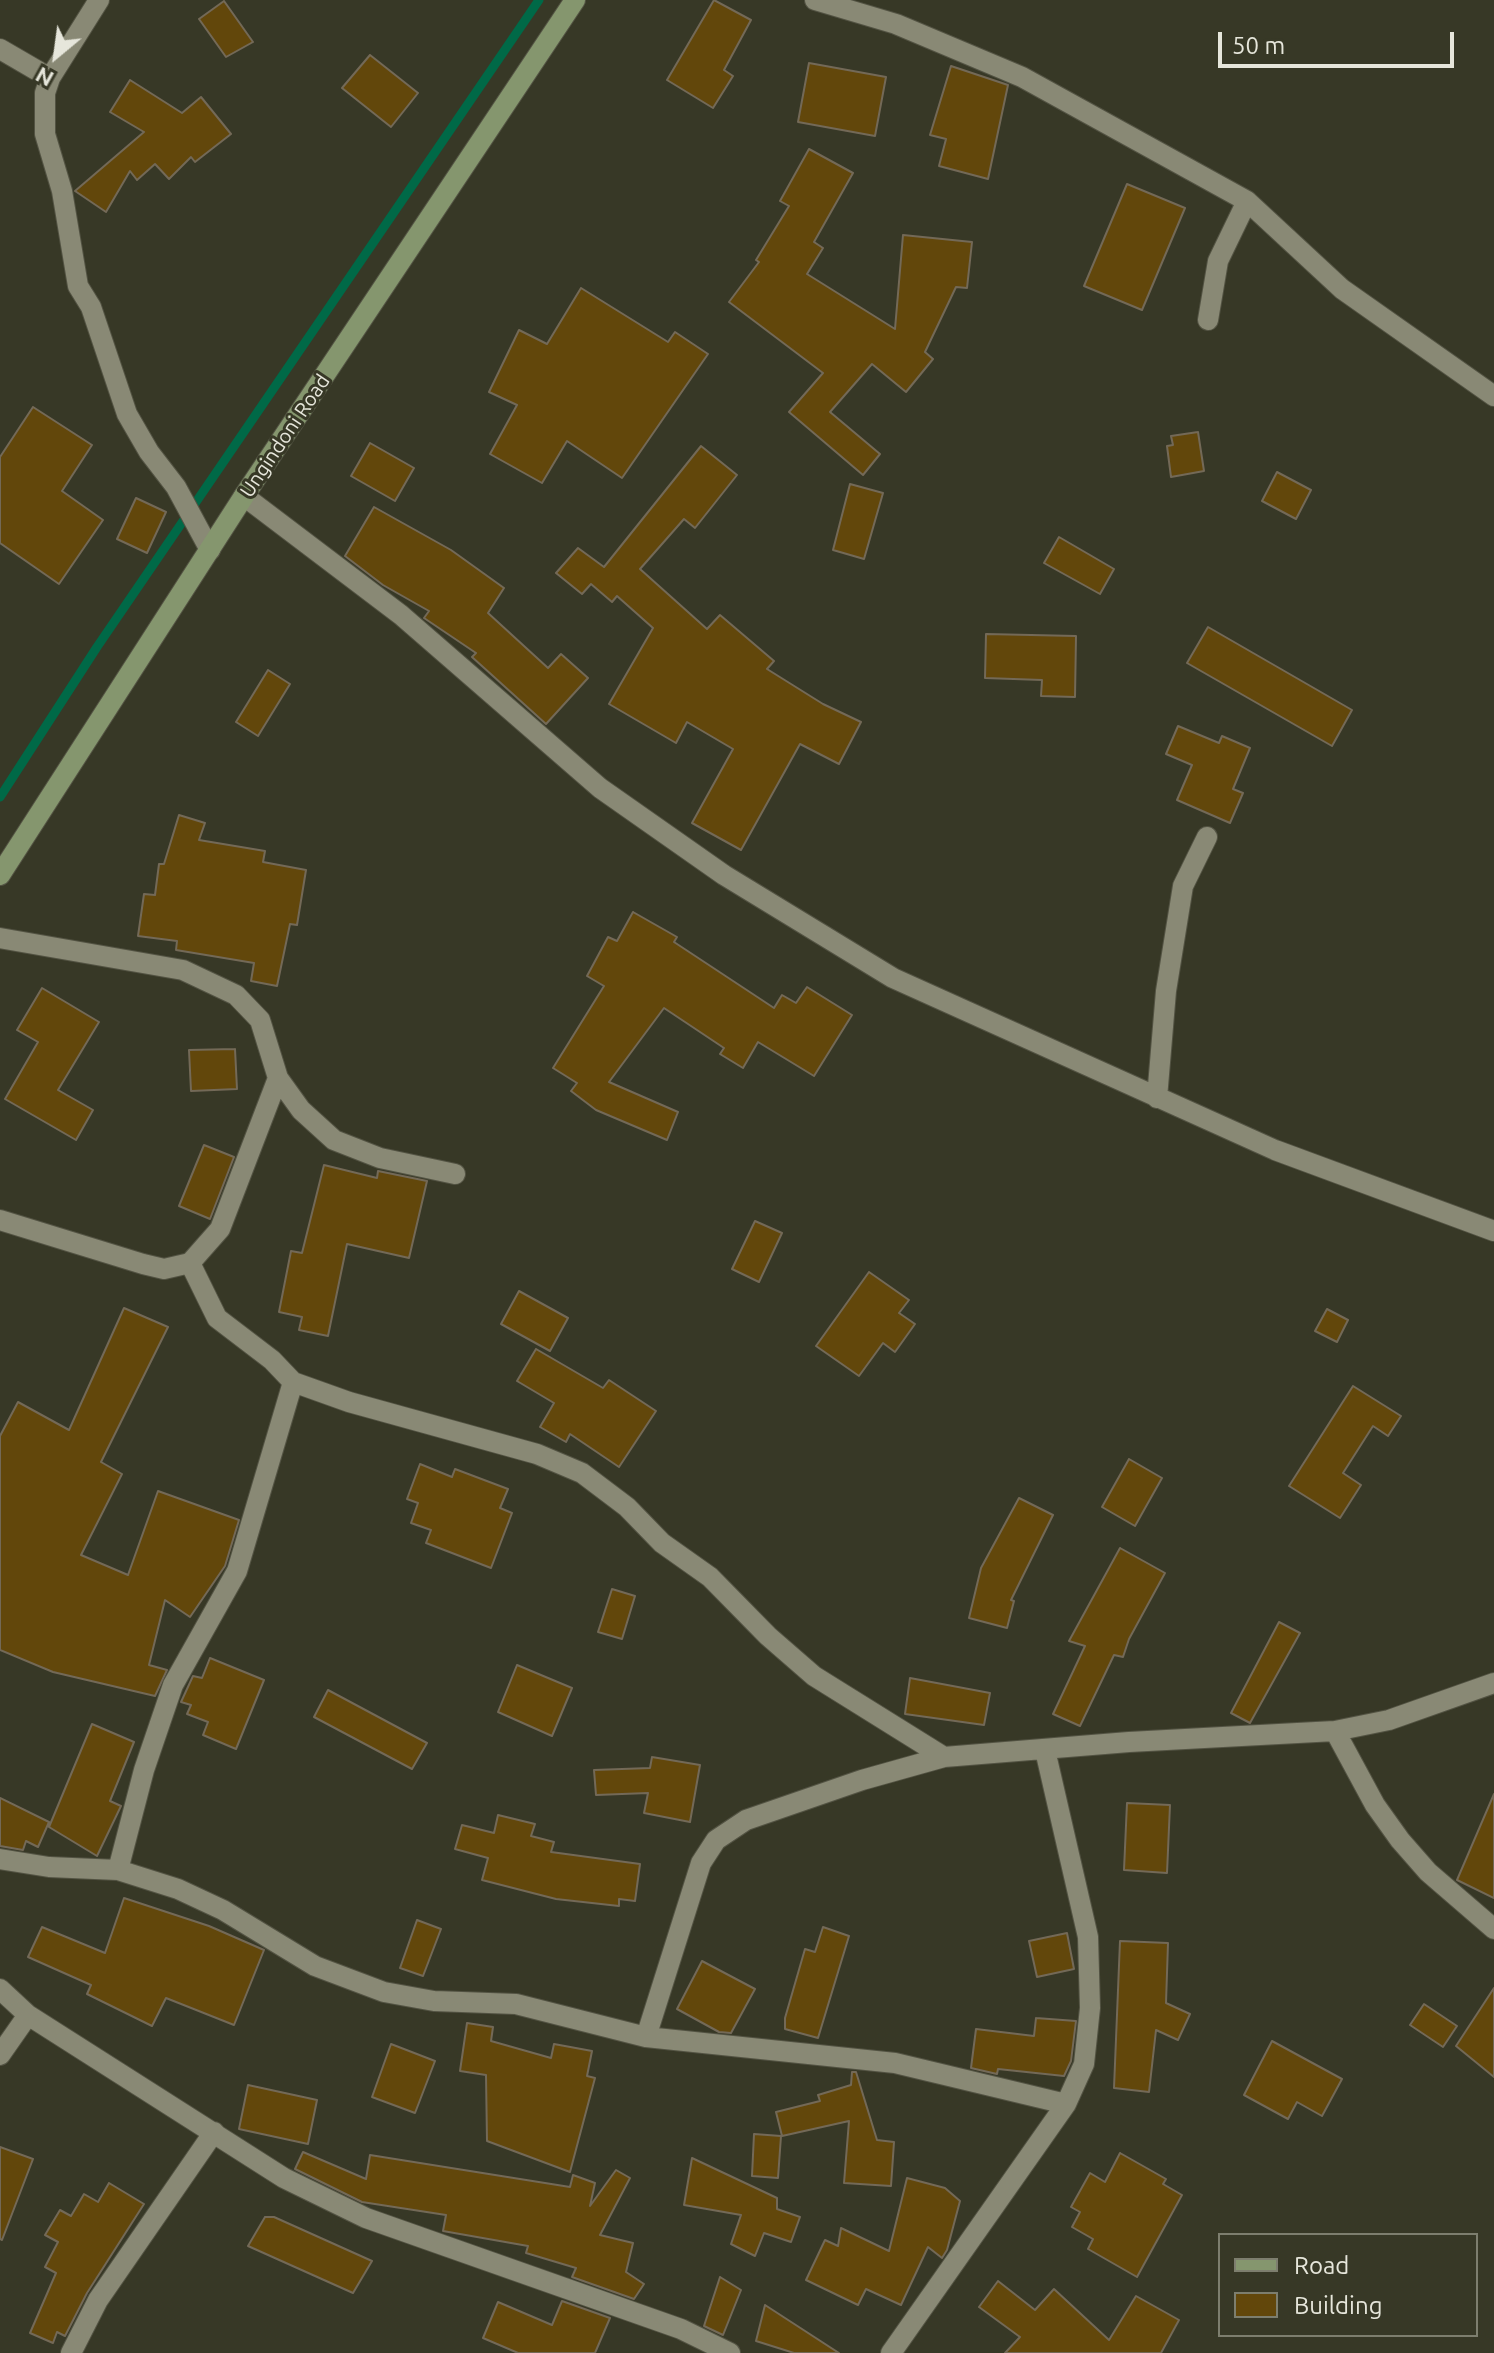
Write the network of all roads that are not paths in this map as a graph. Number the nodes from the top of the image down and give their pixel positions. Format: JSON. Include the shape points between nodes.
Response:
{"nodes":[{"id":1,"x":99,"y":0,"type":"edge"},
{"id":2,"x":575,"y":0,"type":"edge"},
{"id":3,"x":815,"y":0,"type":"edge"},
{"id":4,"x":0,"y":49,"type":"edge"},
{"id":5,"x":50,"y":78,"type":"junction"},
{"id":6,"x":1247,"y":201,"type":"junction"},
{"id":7,"x":1208,"y":320,"type":"dead end"},
{"id":8,"x":1494,"y":396,"type":"edge"},
{"id":9,"x":244,"y":496,"type":"junction"},
{"id":10,"x":210,"y":550,"type":"junction"},
{"id":11,"x":1207,"y":837,"type":"dead end"},
{"id":12,"x":0,"y":875,"type":"edge"},
{"id":13,"x":0,"y":938,"type":"edge"},
{"id":14,"x":278,"y":1078,"type":"junction"},
{"id":15,"x":1157,"y":1098,"type":"junction"},
{"id":16,"x":455,"y":1174,"type":"dead end"},
{"id":17,"x":0,"y":1220,"type":"edge"},
{"id":18,"x":1494,"y":1231,"type":"edge"},
{"id":19,"x":190,"y":1263,"type":"junction"},
{"id":20,"x":293,"y":1382,"type":"junction"},
{"id":21,"x":1494,"y":1683,"type":"edge"},
{"id":22,"x":1335,"y":1731,"type":"junction"},
{"id":23,"x":1045,"y":1750,"type":"junction"},
{"id":24,"x":944,"y":1757,"type":"junction"},
{"id":25,"x":0,"y":1859,"type":"edge"},
{"id":26,"x":118,"y":1870,"type":"junction"},
{"id":27,"x":1494,"y":1929,"type":"edge"},
{"id":28,"x":0,"y":1989,"type":"edge"},
{"id":29,"x":28,"y":2015,"type":"junction"},
{"id":30,"x":646,"y":2037,"type":"junction"},
{"id":31,"x":0,"y":2055,"type":"edge"},
{"id":32,"x":1066,"y":2104,"type":"junction"},
{"id":33,"x":214,"y":2132,"type":"junction"},
{"id":34,"x":71,"y":2353,"type":"edge"},
{"id":35,"x":730,"y":2353,"type":"edge"},
{"id":36,"x":891,"y":2353,"type":"edge"}],
"edges":[{"from":1,"to":5,"type":"street"},
{"from":2,"to":9,"type":"main road","name":"Ungindoni Road"},
{"from":3,"to":6,"type":"street","via":[[896,24],[1022,77]]},
{"from":4,"to":5,"type":"street"},
{"from":5,"to":10,"type":"street","via":[[45,134],[62,191],[78,286],[91,307],[127,414]]},
{"from":6,"to":7,"type":"street","via":[[1218,261]]},
{"from":6,"to":8,"type":"street","via":[[1342,289]]},
{"from":9,"to":10,"type":"main road","name":"Ungindoni Road"},
{"from":9,"to":15,"type":"street","via":[[401,615],[600,788],[724,875],[893,978]]},
{"from":10,"to":12,"type":"main road","name":"Ungindoni Road"},
{"from":11,"to":15,"type":"street","via":[[1183,886],[1166,991]]},
{"from":13,"to":14,"type":"street","via":[[183,970],[236,995],[260,1020]]},
{"from":14,"to":16,"type":"street","via":[[301,1110],[334,1140],[380,1158]]},
{"from":14,"to":19,"type":"street","via":[[220,1229]]},
{"from":15,"to":18,"type":"street","via":[[1358,1183]]},
{"from":17,"to":19,"type":"street","via":[[164,1269]]},
{"from":19,"to":20,"type":"street","via":[[217,1318]]},
{"from":20,"to":24,"type":"street","via":[[537,1454],[582,1473],[710,1577],[814,1676]]},
{"from":20,"to":26,"type":"street","via":[[237,1571],[173,1685]]},
{"from":21,"to":22,"type":"street","via":[[1389,1720]]},
{"from":22,"to":23,"type":"street"},
{"from":22,"to":27,"type":"street","via":[[1400,1840]]},
{"from":23,"to":24,"type":"street"},
{"from":23,"to":32,"type":"street","via":[[1088,1937],[1090,1970],[1084,2064]]},
{"from":24,"to":30,"type":"street","via":[[746,1820],[716,1840],[696,1876]]},
{"from":25,"to":26,"type":"street"},
{"from":26,"to":30,"type":"street","via":[[178,1889],[315,1966],[384,1992],[434,2001],[516,2004]]},
{"from":28,"to":29,"type":"street"},
{"from":29,"to":31,"type":"street"},
{"from":29,"to":33,"type":"street"},
{"from":30,"to":32,"type":"street","via":[[895,2063]]},
{"from":32,"to":36,"type":"street"},
{"from":33,"to":34,"type":"street","via":[[98,2300]]},
{"from":33,"to":35,"type":"street","via":[[284,2178],[366,2218],[681,2329]]}]}
